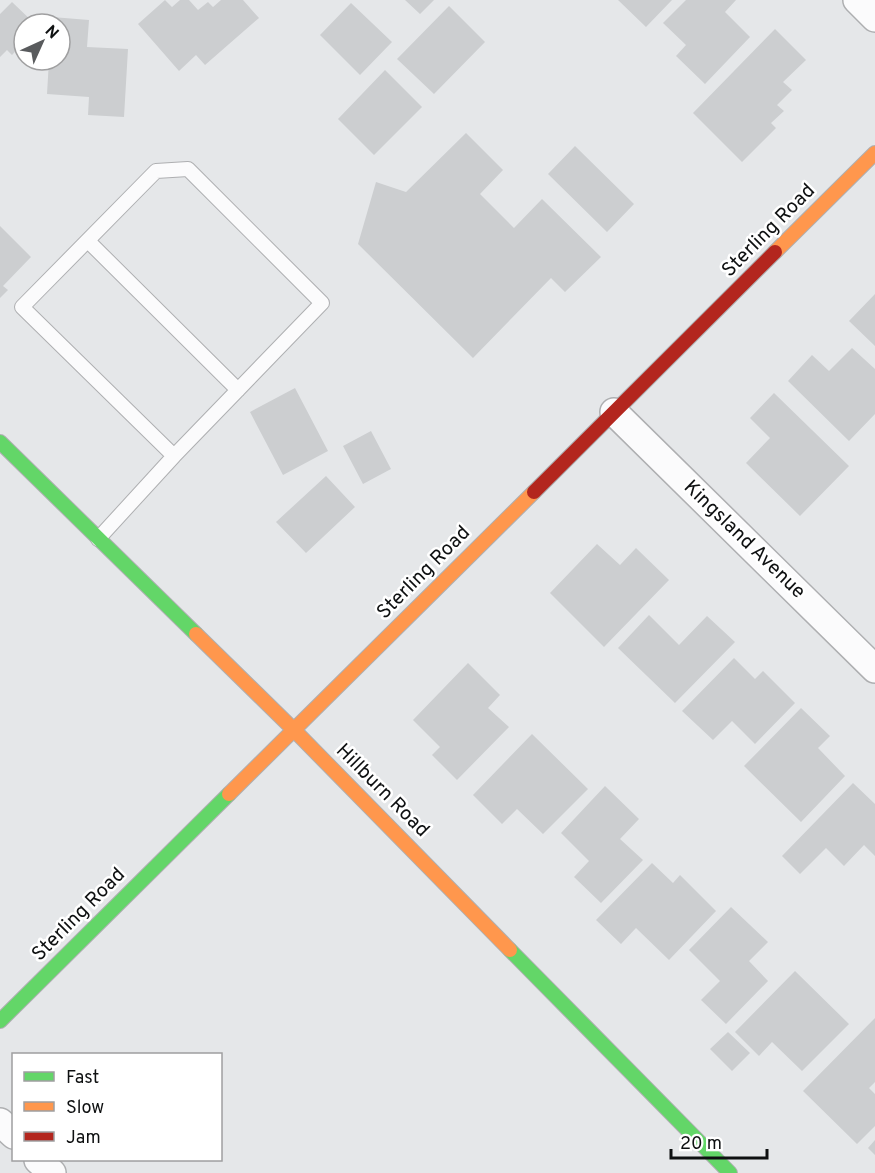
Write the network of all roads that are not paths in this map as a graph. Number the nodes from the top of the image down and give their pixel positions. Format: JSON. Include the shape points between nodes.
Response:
{"nodes":[{"id":1,"x":857,"y":0,"type":"edge"},
{"id":2,"x":875,"y":18,"type":"edge"},
{"id":3,"x":875,"y":153,"type":"edge"},
{"id":4,"x":88,"y":241,"type":"junction"},
{"id":5,"x":238,"y":390,"type":"junction"},
{"id":6,"x":614,"y":412,"type":"junction"},
{"id":7,"x":0,"y":442,"type":"edge"},
{"id":8,"x":174,"y":456,"type":"junction"},
{"id":9,"x":98,"y":539,"type":"junction"},
{"id":10,"x":875,"y":669,"type":"edge"},
{"id":11,"x":294,"y":730,"type":"junction"},
{"id":12,"x":0,"y":1021,"type":"edge"},
{"id":13,"x":0,"y":1122,"type":"edge"},
{"id":14,"x":12,"y":1133,"type":"edge"},
{"id":15,"x":39,"y":1161,"type":"edge"},
{"id":16,"x":52,"y":1173,"type":"edge"},
{"id":17,"x":730,"y":1173,"type":"edge"}],
"edges":[{"from":1,"to":2,"type":"street"},
{"from":3,"to":6,"type":"street","name":"Sterling Road"},
{"from":4,"to":5,"type":"lane"},
{"from":4,"to":5,"type":"lane","via":[[156,171],[188,169],[322,303]]},
{"from":4,"to":8,"type":"lane","via":[[22,307]]},
{"from":5,"to":8,"type":"lane"},
{"from":6,"to":10,"type":"street","name":"Kingsland Avenue"},
{"from":6,"to":11,"type":"street","name":"Sterling Road"},
{"from":7,"to":9,"type":"street","name":"Hillburn Road"},
{"from":8,"to":9,"type":"lane"},
{"from":9,"to":11,"type":"street","name":"Hillburn Road"},
{"from":11,"to":12,"type":"street","name":"Sterling Road"},
{"from":11,"to":17,"type":"street","name":"Hillburn Road"},
{"from":13,"to":14,"type":"street"},
{"from":15,"to":16,"type":"street"}]}
